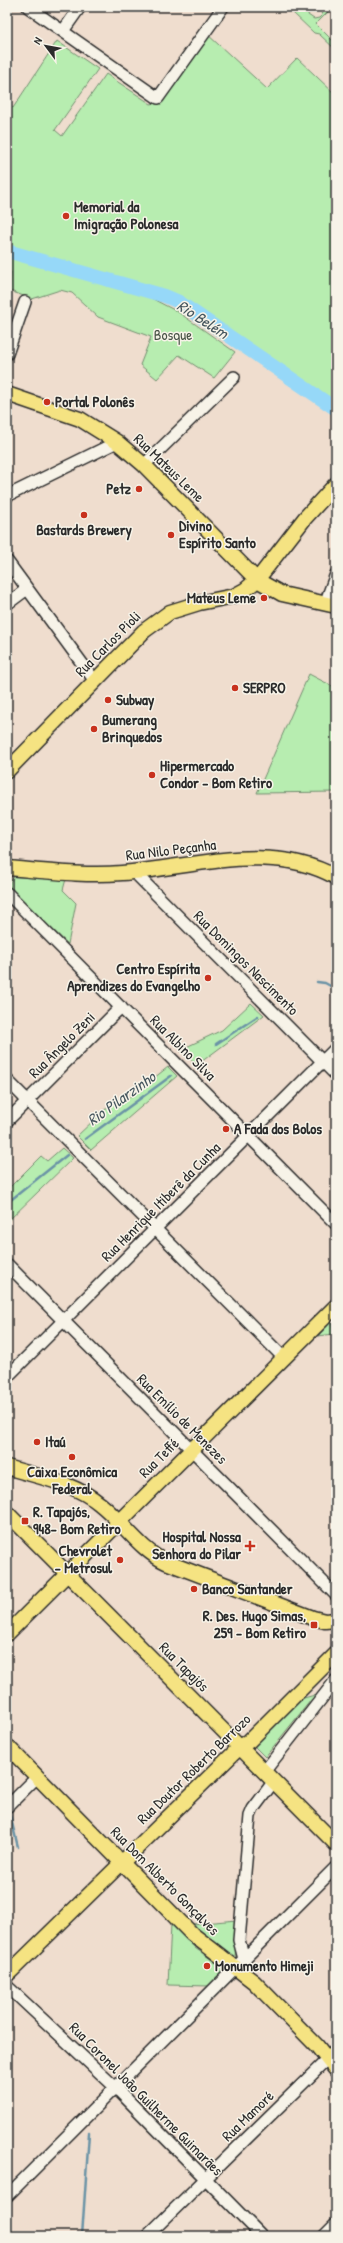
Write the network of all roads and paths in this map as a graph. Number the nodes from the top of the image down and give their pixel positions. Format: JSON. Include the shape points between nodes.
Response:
{"nodes":[{"id":1,"x":28,"y":7,"type":"edge"},
{"id":2,"x":80,"y":7,"type":"edge"},
{"id":3,"x":223,"y":7,"type":"edge"},
{"id":4,"x":63,"y":31,"type":"junction"},
{"id":5,"x":25,"y":302,"type":"dead end"},
{"id":6,"x":7,"y":354,"type":"edge"},
{"id":7,"x":234,"y":377,"type":"dead end"},
{"id":8,"x":7,"y":394,"type":"edge"},
{"id":9,"x":117,"y":442,"type":"junction"},
{"id":10,"x":144,"y":465,"type":"junction"},
{"id":11,"x":336,"y":484,"type":"edge"},
{"id":12,"x":7,"y":496,"type":"edge"},
{"id":13,"x":7,"y":561,"type":"edge"},
{"id":14,"x":336,"y":574,"type":"edge"},
{"id":15,"x":257,"y":580,"type":"junction"},
{"id":16,"x":27,"y":589,"type":"junction"},
{"id":17,"x":7,"y":604,"type":"edge"},
{"id":18,"x":331,"y":605,"type":"edge"},
{"id":19,"x":95,"y":681,"type":"junction"},
{"id":20,"x":7,"y":770,"type":"edge"},
{"id":21,"x":10,"y":872,"type":"edge"},
{"id":22,"x":134,"y":872,"type":"junction"},
{"id":23,"x":336,"y":877,"type":"edge"},
{"id":24,"x":7,"y":893,"type":"edge"},
{"id":25,"x":121,"y":1008,"type":"junction"},
{"id":26,"x":336,"y":1048,"type":"edge"},
{"id":27,"x":323,"y":1062,"type":"junction"},
{"id":28,"x":336,"y":1075,"type":"edge"},
{"id":29,"x":7,"y":1080,"type":"edge"},
{"id":30,"x":28,"y":1101,"type":"junction"},
{"id":31,"x":7,"y":1122,"type":"edge"},
{"id":32,"x":248,"y":1136,"type":"junction"},
{"id":33,"x":336,"y":1224,"type":"edge"},
{"id":34,"x":155,"y":1229,"type":"junction"},
{"id":35,"x":7,"y":1264,"type":"edge"},
{"id":36,"x":336,"y":1306,"type":"edge"},
{"id":37,"x":63,"y":1321,"type":"junction"},
{"id":38,"x":284,"y":1358,"type":"junction"},
{"id":39,"x":7,"y":1376,"type":"edge"},
{"id":40,"x":192,"y":1450,"type":"junction"},
{"id":41,"x":7,"y":1467,"type":"edge"},
{"id":42,"x":7,"y":1513,"type":"edge"},
{"id":43,"x":120,"y":1522,"type":"junction"},
{"id":44,"x":67,"y":1574,"type":"junction"},
{"id":45,"x":336,"y":1595,"type":"edge"},
{"id":46,"x":336,"y":1620,"type":"edge"},
{"id":47,"x":7,"y":1634,"type":"edge"},
{"id":48,"x":336,"y":1654,"type":"edge"},
{"id":49,"x":336,"y":1680,"type":"edge"},
{"id":50,"x":7,"y":1746,"type":"edge"},
{"id":51,"x":240,"y":1747,"type":"junction"},
{"id":52,"x":269,"y":1776,"type":"junction"},
{"id":53,"x":38,"y":1777,"type":"junction"},
{"id":54,"x":7,"y":1807,"type":"edge"},
{"id":55,"x":336,"y":1844,"type":"edge"},
{"id":56,"x":122,"y":1863,"type":"junction"},
{"id":57,"x":336,"y":1867,"type":"edge"},
{"id":58,"x":240,"y":1963,"type":"junction"},
{"id":59,"x":7,"y":1975,"type":"edge"},
{"id":60,"x":7,"y":1986,"type":"edge"},
{"id":61,"x":333,"y":2060,"type":"edge"},
{"id":62,"x":115,"y":2087,"type":"junction"},
{"id":63,"x":205,"y":2179,"type":"junction"},
{"id":64,"x":7,"y":2196,"type":"edge"},
{"id":65,"x":336,"y":2224,"type":"edge"},
{"id":66,"x":147,"y":2236,"type":"edge"},
{"id":67,"x":262,"y":2236,"type":"edge"},
{"id":68,"x":324,"y":2236,"type":"edge"}],
"edges":[{"from":1,"to":4,"type":"street"},
{"from":2,"to":4,"type":"street"},
{"from":3,"to":4,"type":"street","via":[[158,98]]},
{"from":5,"to":6,"type":"street"},
{"from":7,"to":10,"type":"street"},
{"from":8,"to":9,"type":"main road","name":"Rua Mateus Leme","via":[[80,419]]},
{"from":9,"to":10,"type":"main road","name":"Rua Mateus Leme"},
{"from":9,"to":12,"type":"street"},
{"from":10,"to":15,"type":"main road","name":"Rua Mateus Leme"},
{"from":11,"to":15,"type":"main road","name":"Rua Carlos Pioli","via":[[305,518]]},
{"from":13,"to":16,"type":"street"},
{"from":14,"to":18,"type":"street"},
{"from":15,"to":18,"type":"main road","name":"Rua Mateus Leme","via":[[282,594]]},
{"from":15,"to":19,"type":"main road","name":"Rua Carlos Pioli","via":[[234,596],[180,608],[162,617],[144,631]]},
{"from":16,"to":17,"type":"street"},
{"from":16,"to":19,"type":"street"},
{"from":19,"to":20,"type":"main road","name":"Rua Carlos Pioli"},
{"from":21,"to":22,"type":"main road","name":"Rua Nilo Peçanha"},
{"from":22,"to":23,"type":"main road","name":"Rua Nilo Peçanha","via":[[270,857],[311,866]]},
{"from":22,"to":27,"type":"street","name":"Rua Domingos Nascimento"},
{"from":24,"to":25,"type":"street","name":"Rua Albino Silva"},
{"from":25,"to":30,"type":"street","name":"Rua Ângelo Zeni"},
{"from":25,"to":32,"type":"street","name":"Rua Albino Silva"},
{"from":26,"to":27,"type":"street","name":"Rua Henrique Itiberê da Cunha"},
{"from":27,"to":28,"type":"street","name":"Rua Domingos Nascimento"},
{"from":27,"to":32,"type":"street","name":"Rua Henrique Itiberê da Cunha"},
{"from":29,"to":30,"type":"street"},
{"from":30,"to":31,"type":"street","name":"Rua Ângelo Zeni"},
{"from":30,"to":34,"type":"street"},
{"from":32,"to":33,"type":"street","name":"Rua Albino Silva"},
{"from":32,"to":34,"type":"street","name":"Rua Henrique Itiberê da Cunha"},
{"from":34,"to":37,"type":"street","name":"Rua Henrique Itiberê da Cunha"},
{"from":34,"to":38,"type":"street"},
{"from":35,"to":37,"type":"street","name":"Rua Emílio de Menezes"},
{"from":36,"to":38,"type":"main road","name":"Rua Teffé"},
{"from":37,"to":39,"type":"street","name":"Rua Henrique Itiberê da Cunha"},
{"from":37,"to":40,"type":"street","name":"Rua Emílio de Menezes"},
{"from":38,"to":40,"type":"main road","name":"Rua Teffé"},
{"from":40,"to":43,"type":"main road","name":"Rua Teffé"},
{"from":40,"to":45,"type":"street","name":"Rua Emílio de Menezes"},
{"from":41,"to":43,"type":"main road","via":[[79,1491],[100,1504]]},
{"from":42,"to":44,"type":"main road","name":"Rua Tapajós"},
{"from":43,"to":44,"type":"main road","name":"Rua Teffé"},
{"from":43,"to":46,"type":"main road","via":[[147,1549],[166,1562],[313,1618]]},
{"from":44,"to":47,"type":"main road","name":"Rua Teffé"},
{"from":44,"to":51,"type":"main road","name":"Rua Tapajós"},
{"from":48,"to":51,"type":"main road","name":"Rua Doutor Roberto Barrozo"},
{"from":49,"to":52,"type":"street"},
{"from":50,"to":53,"type":"main road","name":"Rua Dom Alberto Gonçalves"},
{"from":51,"to":52,"type":"main road","name":"Rua Tapajós"},
{"from":51,"to":56,"type":"main road","name":"Rua Doutor Roberto Barrozo"},
{"from":52,"to":55,"type":"main road","name":"Rua Tapajós"},
{"from":52,"to":58,"type":"street","via":[[250,1816],[239,1940]]},
{"from":53,"to":54,"type":"street"},
{"from":53,"to":56,"type":"main road","name":"Rua Dom Alberto Gonçalves"},
{"from":56,"to":58,"type":"main road","name":"Rua Dom Alberto Gonçalves","via":[[192,1934]]},
{"from":56,"to":59,"type":"main road","name":"Rua Doutor Roberto Barrozo"},
{"from":57,"to":58,"type":"street"},
{"from":58,"to":61,"type":"main road","name":"Rua Dom Alberto Gonçalves","via":[[254,1982]]},
{"from":58,"to":62,"type":"street"},
{"from":60,"to":62,"type":"street","name":"Rua Coronel João Guilherme Guimarães"},
{"from":61,"to":63,"type":"street","name":"Rua Mamoré"},
{"from":62,"to":63,"type":"street","name":"Rua Coronel João Guilherme Guimarães"},
{"from":62,"to":64,"type":"street"},
{"from":63,"to":66,"type":"street","name":"Rua Mamoré"},
{"from":63,"to":67,"type":"street","name":"Rua Coronel João Guilherme Guimarães"},
{"from":65,"to":68,"type":"street"}]}
